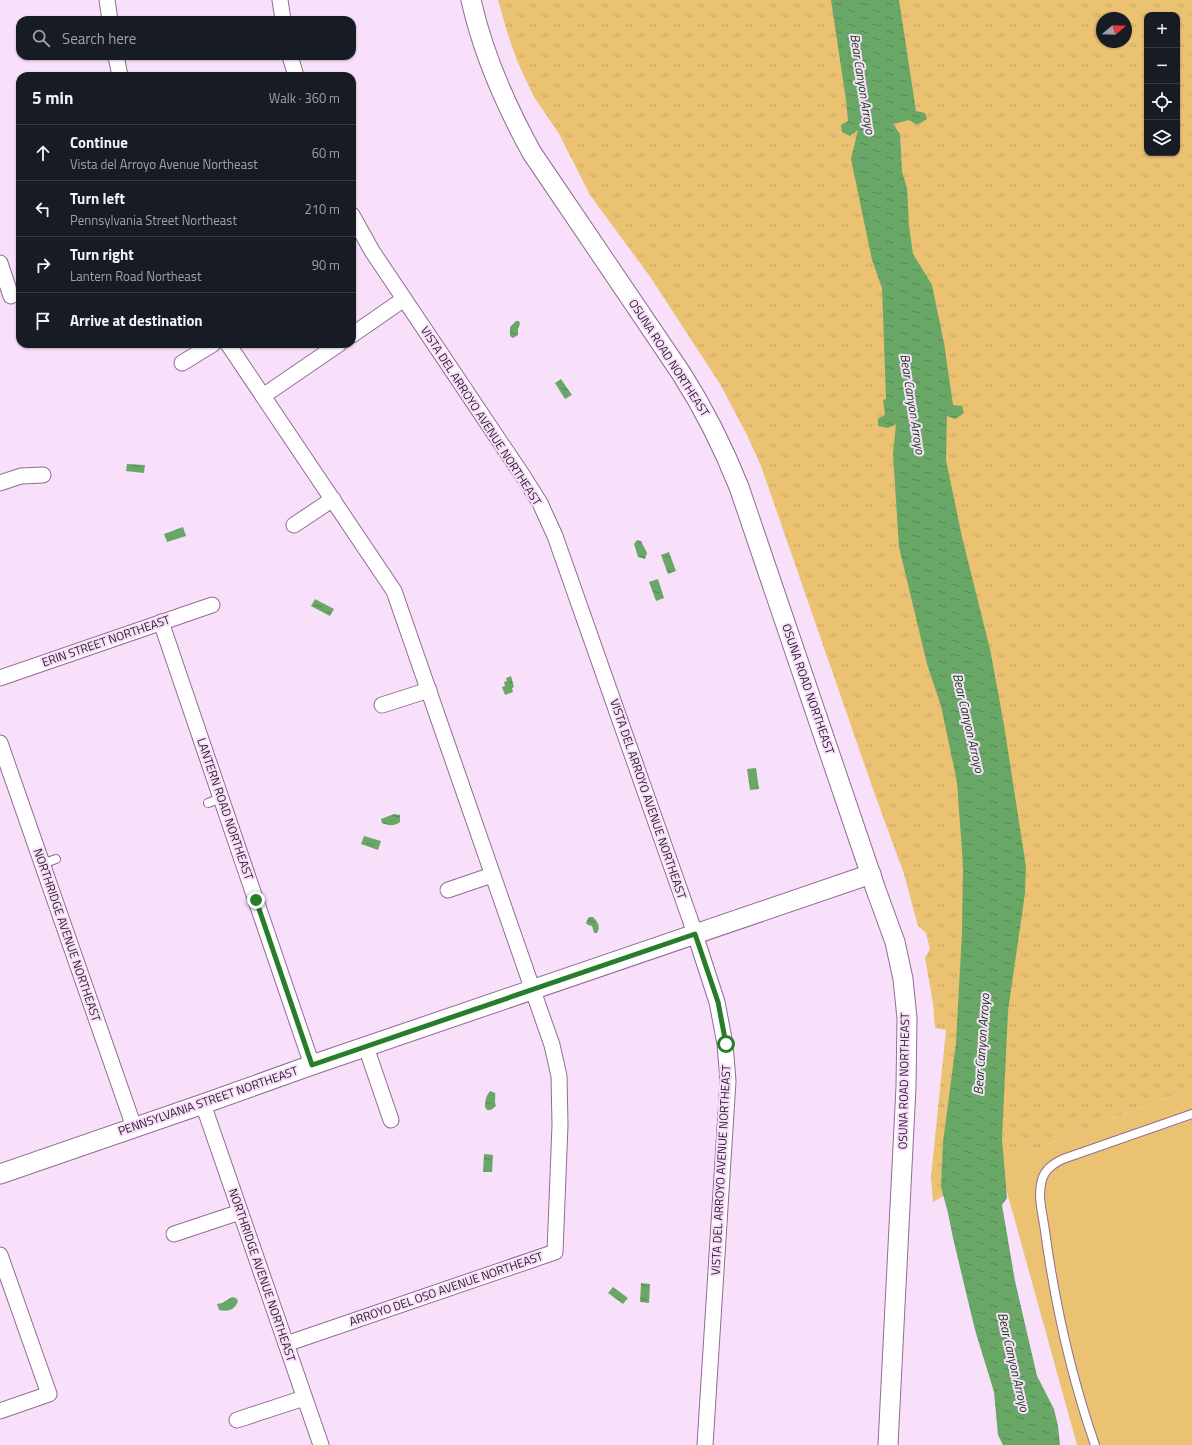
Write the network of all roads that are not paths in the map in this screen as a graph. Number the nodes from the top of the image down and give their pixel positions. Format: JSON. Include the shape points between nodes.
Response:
{"nodes":[{"id":1,"x":107,"y":0,"type":"edge"},
{"id":2,"x":280,"y":0,"type":"edge"},
{"id":3,"x":471,"y":0,"type":"edge"},
{"id":4,"x":109,"y":16,"type":"edge"},
{"id":5,"x":282,"y":16,"type":"edge"},
{"id":6,"x":117,"y":60,"type":"edge"},
{"id":7,"x":291,"y":60,"type":"edge"},
{"id":8,"x":119,"y":72,"type":"edge"},
{"id":9,"x":295,"y":72,"type":"edge"},
{"id":10,"x":356,"y":222,"type":"edge"},
{"id":11,"x":0,"y":263,"type":"edge"},
{"id":12,"x":10,"y":296,"type":"edge"},
{"id":13,"x":404,"y":300,"type":"junction"},
{"id":14,"x":356,"y":332,"type":"edge"},
{"id":15,"x":206,"y":348,"type":"edge"},
{"id":16,"x":231,"y":348,"type":"edge"},
{"id":17,"x":333,"y":348,"type":"edge"},
{"id":18,"x":182,"y":363,"type":"dead end"},
{"id":19,"x":263,"y":396,"type":"junction"},
{"id":20,"x":43,"y":474,"type":"dead end"},
{"id":21,"x":0,"y":484,"type":"edge"},
{"id":22,"x":333,"y":499,"type":"junction"},
{"id":23,"x":294,"y":525,"type":"dead end"},
{"id":24,"x":212,"y":605,"type":"dead end"},
{"id":25,"x":161,"y":622,"type":"junction"},
{"id":26,"x":0,"y":678,"type":"edge"},
{"id":27,"x":429,"y":690,"type":"junction"},
{"id":28,"x":382,"y":705,"type":"dead end"},
{"id":29,"x":0,"y":743,"type":"edge"},
{"id":30,"x":56,"y":859,"type":"dead end"},
{"id":31,"x":42,"y":864,"type":"junction"},
{"id":32,"x":871,"y":874,"type":"junction"},
{"id":33,"x":492,"y":875,"type":"junction"},
{"id":34,"x":448,"y":890,"type":"dead end"},
{"id":35,"x":695,"y":934,"type":"junction"},
{"id":36,"x":533,"y":990,"type":"junction"},
{"id":37,"x":366,"y":1047,"type":"junction"},
{"id":38,"x":312,"y":1065,"type":"junction"},
{"id":39,"x":203,"y":1104,"type":"junction"},
{"id":40,"x":1192,"y":1114,"type":"edge"},
{"id":41,"x":391,"y":1120,"type":"dead end"},
{"id":42,"x":134,"y":1127,"type":"junction"},
{"id":43,"x":0,"y":1174,"type":"edge"},
{"id":44,"x":240,"y":1212,"type":"junction"},
{"id":45,"x":174,"y":1234,"type":"dead end"},
{"id":46,"x":1,"y":1261,"type":"edge"},
{"id":47,"x":286,"y":1344,"type":"junction"},
{"id":48,"x":304,"y":1398,"type":"junction"},
{"id":49,"x":0,"y":1411,"type":"edge"},
{"id":50,"x":237,"y":1420,"type":"dead end"},
{"id":51,"x":321,"y":1445,"type":"edge"},
{"id":52,"x":706,"y":1445,"type":"edge"},
{"id":53,"x":888,"y":1445,"type":"edge"},
{"id":54,"x":1095,"y":1445,"type":"edge"}],
"edges":[{"from":1,"to":4,"type":"street"},
{"from":2,"to":5,"type":"street"},
{"from":3,"to":32,"type":"street","name":"OSUNA ROAD NORTHEAST","via":[[493,71],[521,133],[681,373],[722,446],[739,487]]},
{"from":6,"to":8,"type":"street"},
{"from":7,"to":9,"type":"street"},
{"from":10,"to":13,"type":"street","name":"VISTA DEL ARROYO AVENUE NORTHEAST"},
{"from":11,"to":12,"type":"street"},
{"from":13,"to":14,"type":"street"},
{"from":13,"to":35,"type":"street","name":"VISTA DEL ARROYO AVENUE NORTHEAST","via":[[540,503],[555,536]]},
{"from":15,"to":18,"type":"street"},
{"from":16,"to":19,"type":"street","name":"ARROYO DEL OSO AVENUE NORTHEAST"},
{"from":17,"to":19,"type":"street"},
{"from":19,"to":22,"type":"street","name":"ARROYO DEL OSO AVENUE NORTHEAST"},
{"from":20,"to":21,"type":"street","via":[[21,476]]},
{"from":22,"to":23,"type":"street"},
{"from":22,"to":27,"type":"street","name":"ARROYO DEL OSO AVENUE NORTHEAST","via":[[394,591]]},
{"from":24,"to":25,"type":"street","name":"ERIN STREET NORTHEAST"},
{"from":25,"to":26,"type":"street","name":"ERIN STREET NORTHEAST"},
{"from":25,"to":38,"type":"street","name":"LANTERN ROAD NORTHEAST","via":[[214,801]]},
{"from":27,"to":28,"type":"street"},
{"from":27,"to":33,"type":"street","name":"ARROYO DEL OSO AVENUE NORTHEAST"},
{"from":29,"to":31,"type":"street","name":"NORTHRIDGE AVENUE NORTHEAST"},
{"from":30,"to":31,"type":"lane"},
{"from":31,"to":42,"type":"street","name":"NORTHRIDGE AVENUE NORTHEAST"},
{"from":32,"to":35,"type":"street","name":"PENNSYLVANIA STREET NORTHEAST"},
{"from":32,"to":53,"type":"street","name":"OSUNA ROAD NORTHEAST","via":[[895,942],[903,979],[907,1018],[906,1087]]},
{"from":33,"to":34,"type":"street"},
{"from":33,"to":36,"type":"street","name":"ARROYO DEL OSO AVENUE NORTHEAST"},
{"from":35,"to":36,"type":"street","name":"PENNSYLVANIA STREET NORTHEAST"},
{"from":35,"to":52,"type":"street","name":"VISTA DEL ARROYO AVENUE NORTHEAST","via":[[718,1002],[726,1044],[728,1081]]},
{"from":36,"to":37,"type":"street","name":"PENNSYLVANIA STREET NORTHEAST"},
{"from":36,"to":47,"type":"street","name":"ARROYO DEL OSO AVENUE NORTHEAST","via":[[552,1045],[559,1076],[560,1125],[555,1252]]},
{"from":37,"to":38,"type":"street","name":"PENNSYLVANIA STREET NORTHEAST"},
{"from":37,"to":41,"type":"street"},
{"from":38,"to":39,"type":"street","name":"PENNSYLVANIA STREET NORTHEAST"},
{"from":39,"to":42,"type":"street","name":"PENNSYLVANIA STREET NORTHEAST"},
{"from":39,"to":44,"type":"street","name":"NORTHRIDGE AVENUE NORTHEAST"},
{"from":40,"to":54,"type":"lane","via":[[1062,1159],[1049,1167],[1042,1179],[1040,1196],[1060,1319]]},
{"from":42,"to":43,"type":"street","name":"PENNSYLVANIA STREET NORTHEAST"},
{"from":44,"to":45,"type":"street"},
{"from":44,"to":47,"type":"street","name":"NORTHRIDGE AVENUE NORTHEAST"},
{"from":46,"to":49,"type":"street","via":[[49,1394]]},
{"from":47,"to":48,"type":"street","name":"NORTHRIDGE AVENUE NORTHEAST"},
{"from":48,"to":50,"type":"street"},
{"from":48,"to":51,"type":"street","name":"NORTHRIDGE AVENUE NORTHEAST"}]}
